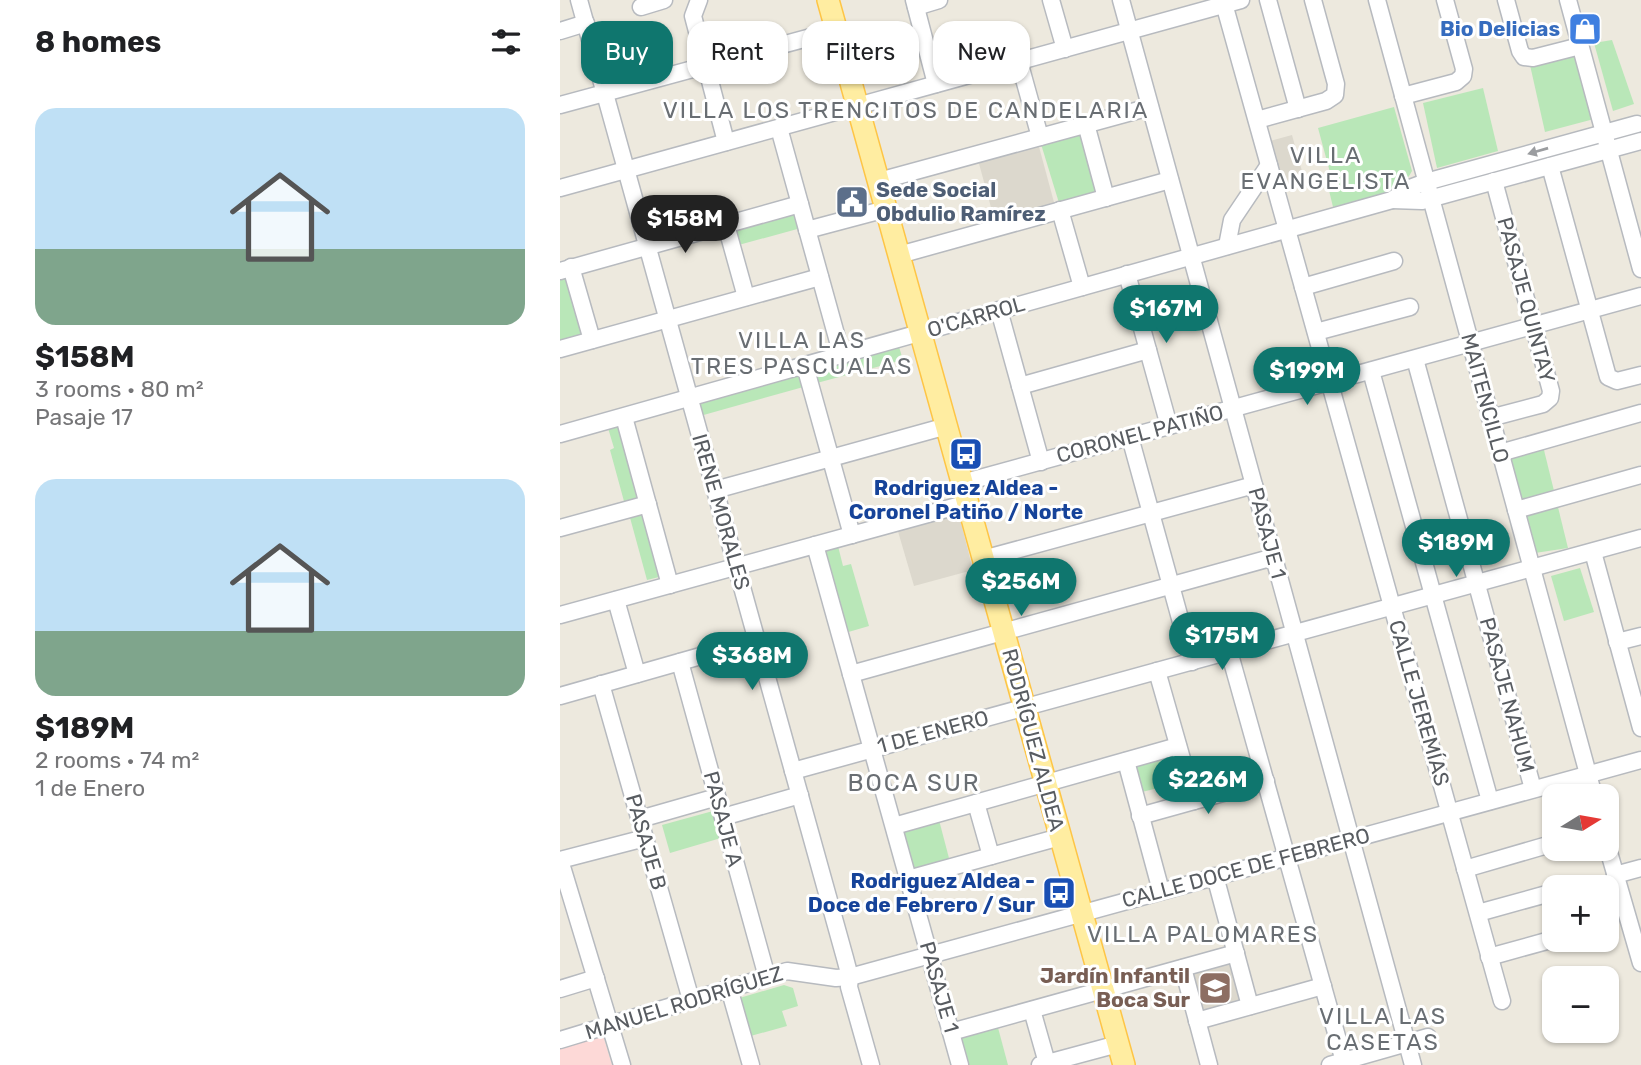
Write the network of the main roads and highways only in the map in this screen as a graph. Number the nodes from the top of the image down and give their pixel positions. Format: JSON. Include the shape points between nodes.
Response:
{"nodes":[{"id":1,"x":828,"y":0,"type":"edge"},
{"id":2,"x":1124,"y":1065,"type":"edge"}],
"edges":[{"from":1,"to":2,"type":"main road","name":"RODRÍGUEZ ALDEA"}]}
